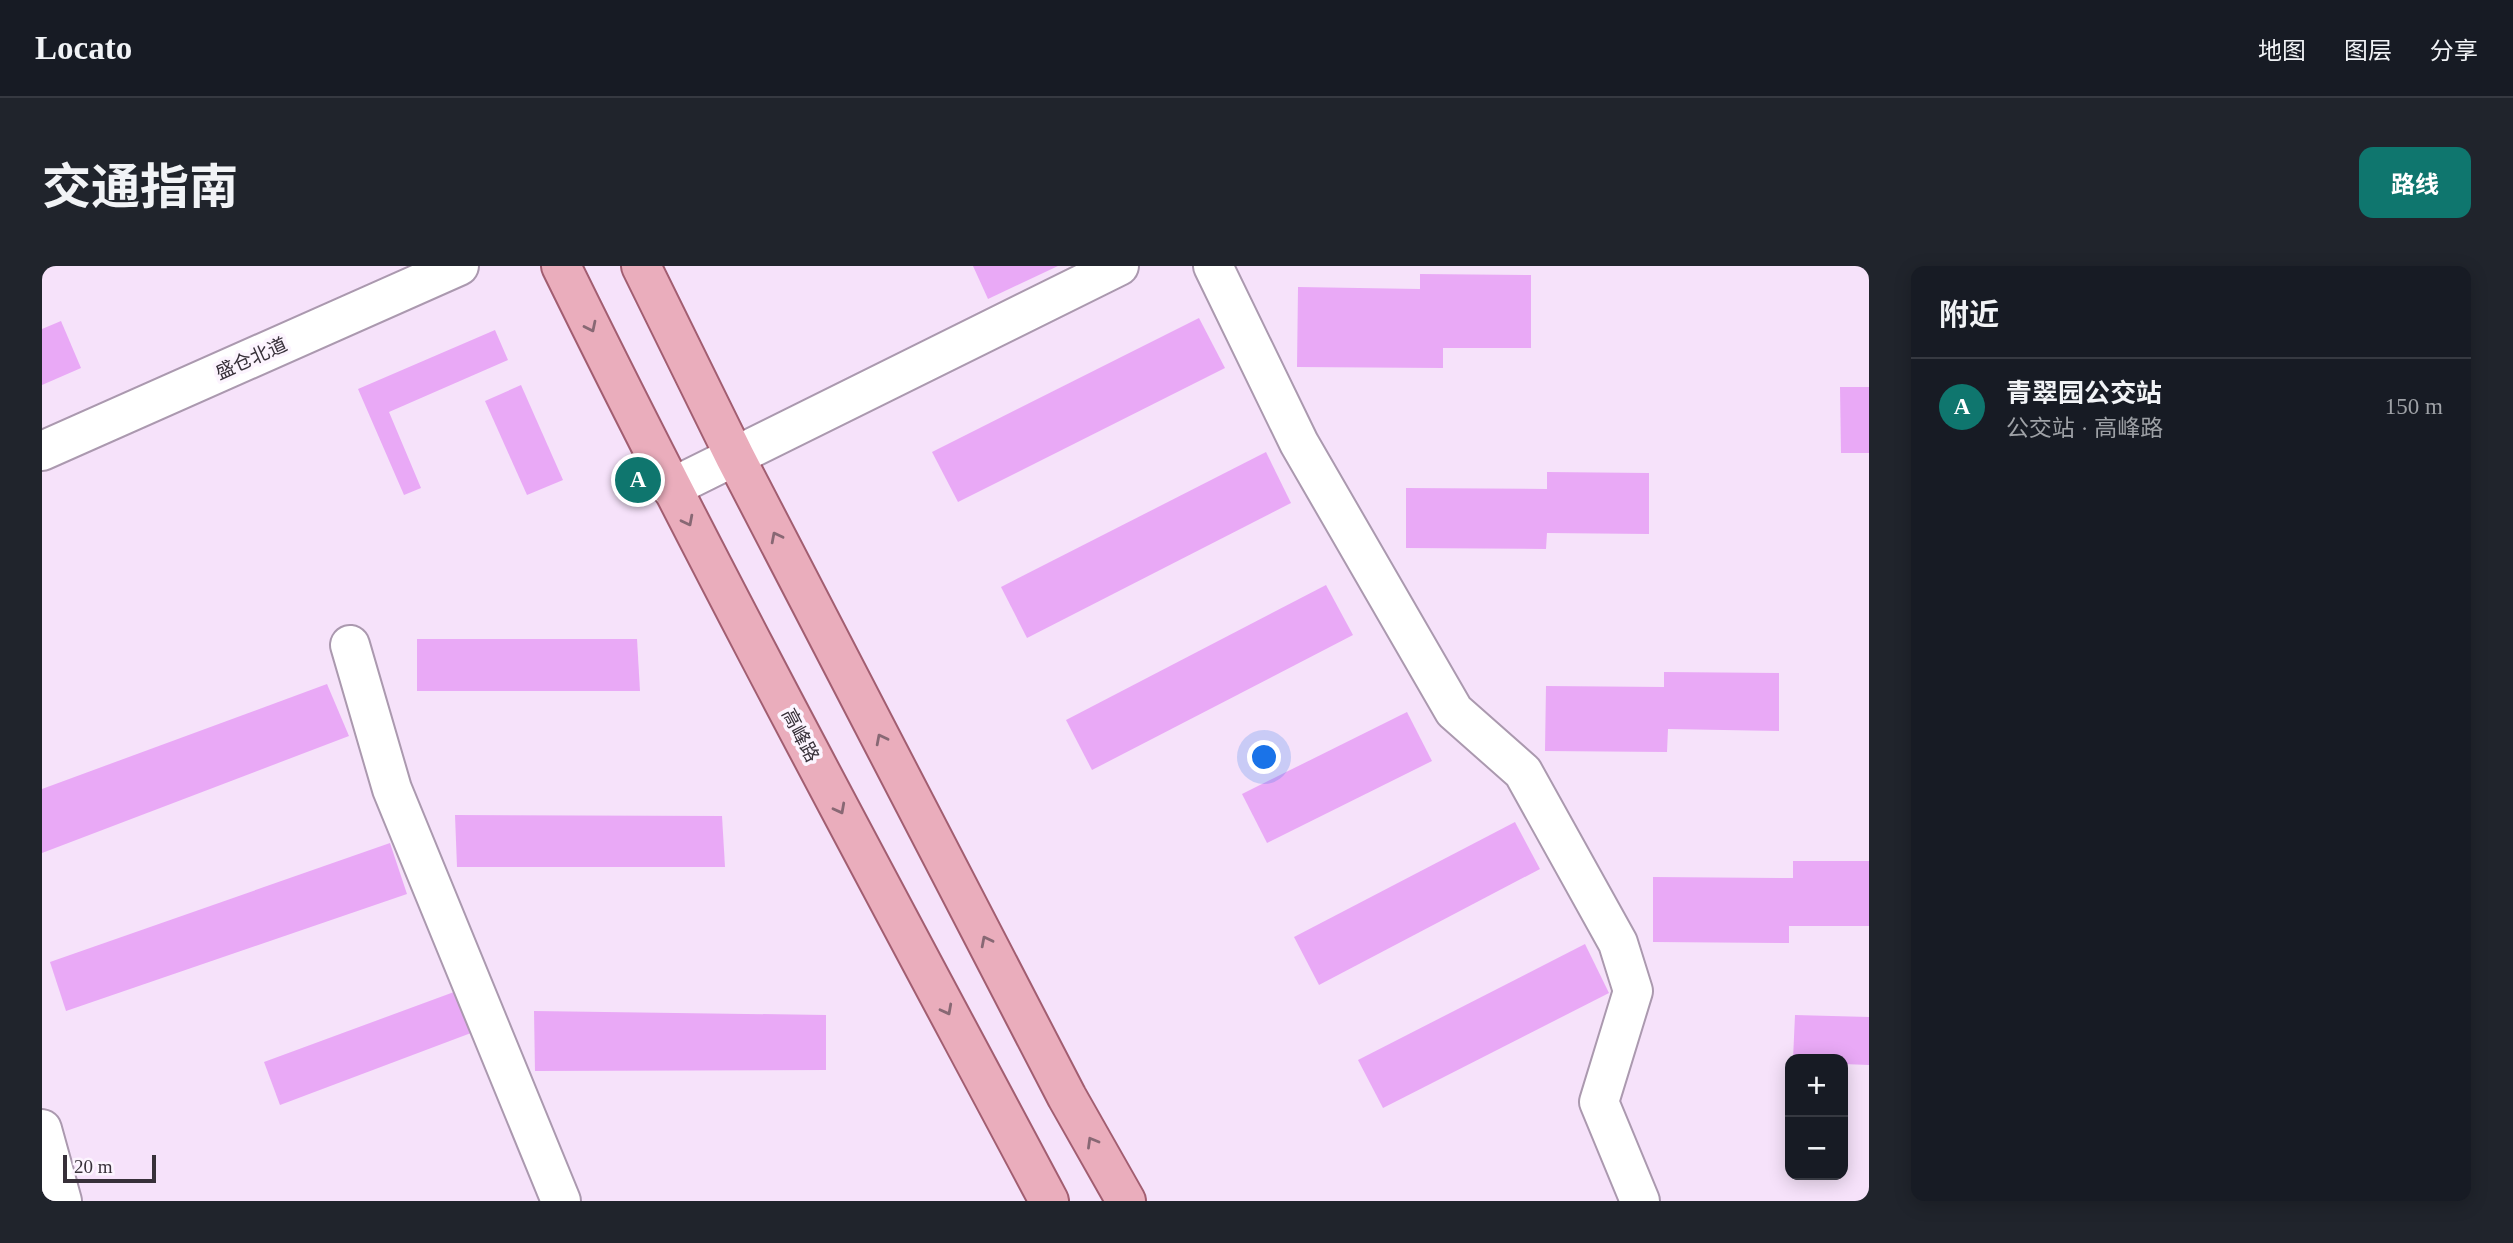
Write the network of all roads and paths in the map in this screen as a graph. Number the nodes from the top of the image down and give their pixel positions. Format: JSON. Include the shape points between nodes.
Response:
{"nodes":[{"id":1,"x":412,"y":266,"type":"edge"},
{"id":2,"x":459,"y":266,"type":"edge"},
{"id":3,"x":561,"y":266,"type":"edge"},
{"id":4,"x":1119,"y":266,"type":"edge"},
{"id":5,"x":1213,"y":266,"type":"edge"},
{"id":6,"x":646,"y":272,"type":"edge"},
{"id":7,"x":42,"y":428,"type":"edge"},
{"id":8,"x":42,"y":451,"type":"edge"},
{"id":9,"x":734,"y":457,"type":"junction"},
{"id":10,"x":671,"y":488,"type":"junction"},
{"id":11,"x":350,"y":645,"type":"dead end"},
{"id":12,"x":42,"y":1129,"type":"edge"},
{"id":13,"x":62,"y":1201,"type":"edge"},
{"id":14,"x":561,"y":1201,"type":"edge"},
{"id":15,"x":1049,"y":1201,"type":"edge"},
{"id":16,"x":1126,"y":1201,"type":"edge"},
{"id":17,"x":1640,"y":1201,"type":"edge"}],
"edges":[{"from":1,"to":7,"type":"street","name":"盛仓北道"},
{"from":2,"to":8,"type":"street","name":"盛仓北道"},
{"from":3,"to":10,"type":"main road","name":"高峰路","one_way":true},
{"from":4,"to":9,"type":"street"},
{"from":5,"to":17,"type":"street","via":[[1299,443],[1454,711],[1522,772],[1618,943],[1633,991],[1599,1102]]},
{"from":6,"to":9,"type":"main road"},
{"from":9,"to":10,"type":"street"},
{"from":16,"to":9,"type":"main road","one_way":true},
{"from":10,"to":15,"type":"main road","name":"高峰路","one_way":true},
{"from":11,"to":14,"type":"street","via":[[392,789]]},
{"from":12,"to":13,"type":"street"}]}
